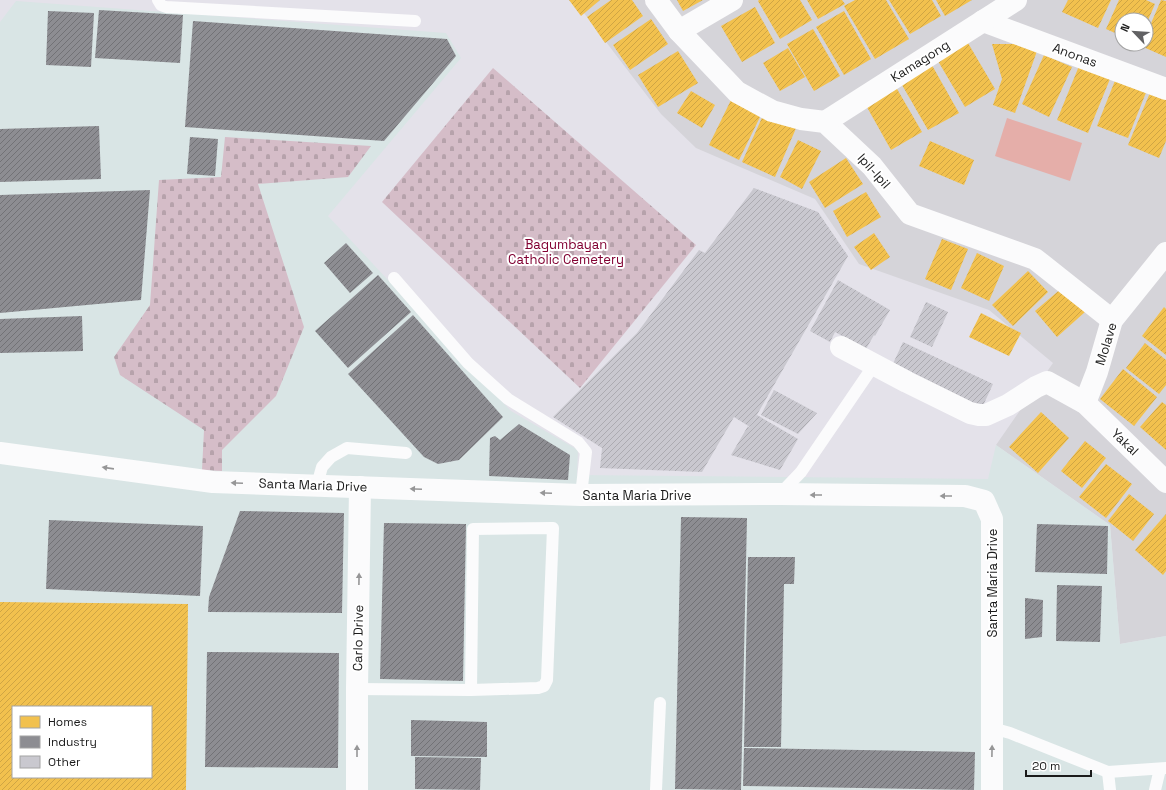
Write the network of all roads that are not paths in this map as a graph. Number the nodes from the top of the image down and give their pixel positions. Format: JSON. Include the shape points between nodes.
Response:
{"nodes":[{"id":1,"x":158,"y":0,"type":"edge"},
{"id":2,"x":656,"y":0,"type":"edge"},
{"id":3,"x":732,"y":0,"type":"edge"},
{"id":4,"x":1016,"y":0,"type":"edge"},
{"id":5,"x":415,"y":20,"type":"dead end"},
{"id":6,"x":983,"y":21,"type":"junction"},
{"id":7,"x":679,"y":31,"type":"junction"},
{"id":8,"x":1166,"y":89,"type":"edge"},
{"id":9,"x":825,"y":122,"type":"junction"},
{"id":10,"x":1166,"y":253,"type":"edge"},
{"id":11,"x":394,"y":278,"type":"dead end"},
{"id":12,"x":1112,"y":320,"type":"junction"},
{"id":13,"x":841,"y":347,"type":"dead end"},
{"id":14,"x":874,"y":365,"type":"junction"},
{"id":15,"x":1085,"y":403,"type":"junction"},
{"id":16,"x":0,"y":453,"type":"edge"},
{"id":17,"x":406,"y":453,"type":"dead end"},
{"id":18,"x":1165,"y":478,"type":"edge"},
{"id":19,"x":317,"y":485,"type":"junction"},
{"id":20,"x":360,"y":486,"type":"junction"},
{"id":21,"x":780,"y":494,"type":"junction"},
{"id":22,"x":581,"y":495,"type":"junction"},
{"id":23,"x":357,"y":688,"type":"junction"},
{"id":24,"x":471,"y":690,"type":"junction"},
{"id":25,"x":660,"y":704,"type":"dead end"},
{"id":26,"x":992,"y":728,"type":"junction"},
{"id":27,"x":1163,"y":768,"type":"edge"},
{"id":28,"x":1108,"y":772,"type":"junction"},
{"id":29,"x":357,"y":790,"type":"edge"},
{"id":30,"x":656,"y":790,"type":"edge"},
{"id":31,"x":992,"y":790,"type":"edge"},
{"id":32,"x":1110,"y":790,"type":"edge"},
{"id":33,"x":1155,"y":790,"type":"edge"}],
"edges":[{"from":1,"to":5,"type":"lane","via":[[166,7]]},
{"from":2,"to":7,"type":"street"},
{"from":3,"to":7,"type":"street"},
{"from":4,"to":6,"type":"street","name":"Kamagong"},
{"from":6,"to":8,"type":"street","name":"Anonas"},
{"from":6,"to":9,"type":"street","name":"Kamagong"},
{"from":7,"to":9,"type":"street","via":[[737,92],[772,111]]},
{"from":9,"to":12,"type":"street","name":"Ipil-Ipil","via":[[872,166],[910,214],[1035,259]]},
{"from":10,"to":12,"type":"street","name":"Molave"},
{"from":11,"to":22,"type":"lane","via":[[468,363],[508,399],[578,442],[586,452]]},
{"from":12,"to":15,"type":"street","name":"Molave"},
{"from":13,"to":14,"type":"street"},
{"from":14,"to":15,"type":"street","name":"Yakal","via":[[970,413],[979,415],[986,415],[1008,405],[1047,382]]},
{"from":14,"to":21,"type":"lane","via":[[801,472]]},
{"from":15,"to":18,"type":"street","name":"Yakal"},
{"from":19,"to":16,"type":"street","name":"Santa Maria Drive","one_way":true,"via":[[214,482]]},
{"from":17,"to":19,"type":"lane","via":[[347,448],[331,457],[322,467]]},
{"from":19,"to":20,"type":"street","name":"Santa Maria Drive"},
{"from":22,"to":20,"type":"street","name":"Santa Maria Drive","one_way":true},
{"from":23,"to":20,"type":"street","name":"Carlo Drive","one_way":true},
{"from":21,"to":22,"type":"street","name":"Santa Maria Drive"},
{"from":26,"to":21,"type":"street","name":"Santa Maria Drive","one_way":true,"via":[[992,519],[984,501],[965,496]]},
{"from":23,"to":24,"type":"lane"},
{"from":29,"to":23,"type":"street","name":"Carlo Drive","one_way":true},
{"from":24,"to":24,"type":"lane","via":[[544,686],[547,680],[553,528],[473,529]]},
{"from":25,"to":30,"type":"lane"},
{"from":26,"to":28,"type":"lane"},
{"from":31,"to":26,"type":"street","name":"Santa Maria Drive","one_way":true},
{"from":27,"to":28,"type":"lane"},
{"from":27,"to":33,"type":"lane"},
{"from":28,"to":32,"type":"lane"}]}
